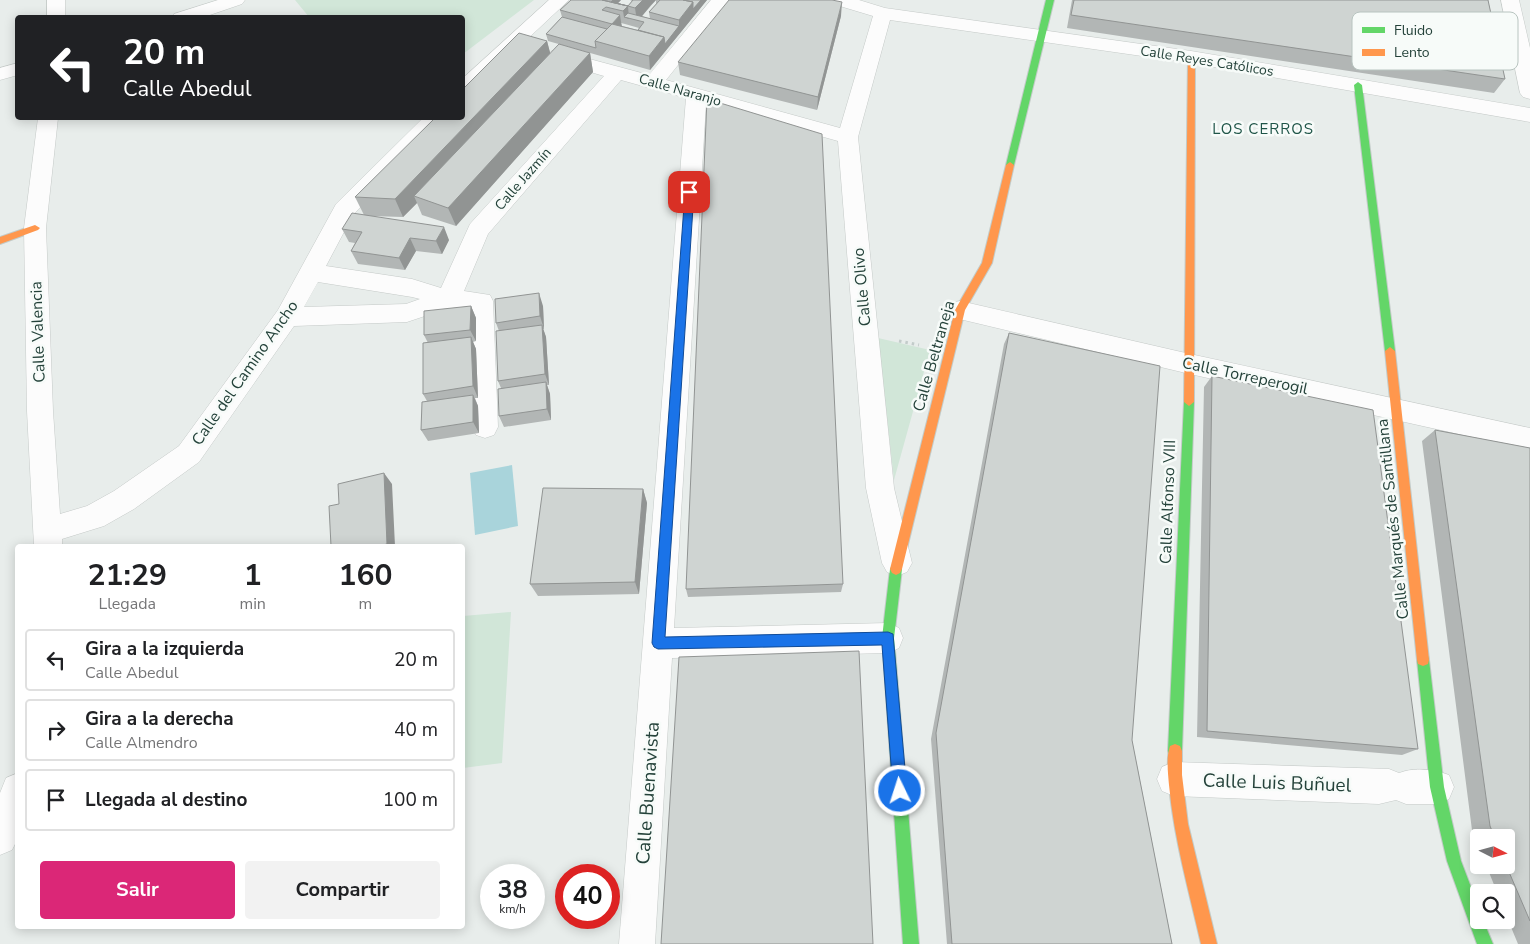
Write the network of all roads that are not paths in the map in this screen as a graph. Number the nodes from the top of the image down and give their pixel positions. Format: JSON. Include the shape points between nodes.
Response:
{"nodes":[{"id":1,"x":56,"y":0,"type":"edge"},
{"id":2,"x":236,"y":0,"type":"edge"},
{"id":3,"x":560,"y":0,"type":"edge"},
{"id":4,"x":720,"y":0,"type":"edge"},
{"id":5,"x":839,"y":0,"type":"edge"},
{"id":6,"x":1050,"y":0,"type":"edge"},
{"id":7,"x":879,"y":6,"type":"edge"},
{"id":8,"x":56,"y":15,"type":"edge"},
{"id":9,"x":190,"y":15,"type":"edge"},
{"id":10,"x":1041,"y":34,"type":"junction"},
{"id":11,"x":1518,"y":37,"type":"edge"},
{"id":12,"x":511,"y":44,"type":"junction"},
{"id":13,"x":1191,"y":57,"type":"junction"},
{"id":14,"x":15,"y":70,"type":"edge"},
{"id":15,"x":618,"y":72,"type":"junction"},
{"id":16,"x":0,"y":74,"type":"edge"},
{"id":17,"x":654,"y":82,"type":"junction"},
{"id":18,"x":1358,"y":85,"type":"junction"},
{"id":19,"x":465,"y":87,"type":"edge"},
{"id":20,"x":1530,"y":93,"type":"edge"},
{"id":21,"x":696,"y":95,"type":"junction"},
{"id":22,"x":1530,"y":115,"type":"edge"},
{"id":23,"x":48,"y":120,"type":"edge"},
{"id":24,"x":432,"y":120,"type":"edge"},
{"id":25,"x":848,"y":137,"type":"junction"},
{"id":26,"x":34,"y":228,"type":"junction"},
{"id":27,"x":0,"y":241,"type":"edge"},
{"id":28,"x":310,"y":272,"type":"junction"},
{"id":29,"x":448,"y":299,"type":"junction"},
{"id":30,"x":960,"y":310,"type":"junction"},
{"id":31,"x":287,"y":317,"type":"junction"},
{"id":32,"x":1190,"y":364,"type":"junction"},
{"id":33,"x":1397,"y":410,"type":"junction"},
{"id":34,"x":485,"y":427,"type":"dead end"},
{"id":35,"x":1530,"y":439,"type":"edge"},
{"id":36,"x":48,"y":538,"type":"edge"},
{"id":37,"x":897,"y":563,"type":"junction"},
{"id":38,"x":888,"y":638,"type":"junction"},
{"id":39,"x":658,"y":643,"type":"junction"},
{"id":40,"x":1174,"y":779,"type":"junction"},
{"id":41,"x":1403,"y":787,"type":"junction"},
{"id":42,"x":15,"y":798,"type":"edge"},
{"id":43,"x":0,"y":838,"type":"edge"},
{"id":44,"x":637,"y":944,"type":"edge"},
{"id":45,"x":911,"y":944,"type":"edge"},
{"id":46,"x":1209,"y":944,"type":"edge"},
{"id":47,"x":1485,"y":944,"type":"edge"}],
"edges":[{"from":1,"to":8,"type":"street"},
{"from":2,"to":9,"type":"street"},
{"from":3,"to":12,"type":"street"},
{"from":4,"to":17,"type":"street"},
{"from":5,"to":7,"type":"street","name":"Calle Reyes Católicos"},
{"from":6,"to":10,"type":"street","name":"Calle Beltraneja"},
{"from":7,"to":10,"type":"street","name":"Calle Reyes Católicos"},
{"from":7,"to":25,"type":"street","name":"Calle Olivo"},
{"from":10,"to":13,"type":"street","name":"Calle Reyes Católicos"},
{"from":10,"to":30,"type":"street","name":"Calle Beltraneja","via":[[987,263]]},
{"from":11,"to":20,"type":"street"},
{"from":12,"to":15,"type":"street","name":"Calle Naranjo"},
{"from":12,"to":19,"type":"street"},
{"from":13,"to":18,"type":"street","name":"Calle Reyes Católicos"},
{"from":13,"to":32,"type":"street","name":"Calle Alfonso VIII"},
{"from":14,"to":16,"type":"street"},
{"from":15,"to":17,"type":"street","name":"Calle Naranjo"},
{"from":15,"to":29,"type":"street","name":"Calle Jazmín","via":[[478,230]]},
{"from":17,"to":21,"type":"street","name":"Calle Naranjo"},
{"from":18,"to":22,"type":"street","name":"Calle Reyes Católicos"},
{"from":18,"to":33,"type":"street","name":"Calle Marqués de Santillana"},
{"from":21,"to":25,"type":"street","name":"Calle Naranjo"},
{"from":21,"to":39,"type":"street","name":"Calle Buenavista"},
{"from":23,"to":26,"type":"street","name":"Calle Valencia"},
{"from":24,"to":28,"type":"street","name":"Calle del Camino Ancho","via":[[344,210]]},
{"from":25,"to":37,"type":"street","name":"Calle Olivo","via":[[880,488]]},
{"from":26,"to":27,"type":"street"},
{"from":26,"to":36,"type":"street","name":"Calle Valencia"},
{"from":28,"to":29,"type":"street","via":[[412,288]]},
{"from":28,"to":31,"type":"street","name":"Calle del Camino Ancho"},
{"from":29,"to":31,"type":"street","via":[[407,313]]},
{"from":29,"to":34,"type":"street","via":[[481,301]]},
{"from":30,"to":32,"type":"street","name":"Calle Torreperogil"},
{"from":30,"to":37,"type":"street","name":"Calle Beltraneja"},
{"from":31,"to":36,"type":"street","name":"Calle del Camino Ancho","via":[[189,454],[124,500]]},
{"from":32,"to":33,"type":"street","name":"Calle Torreperogil"},
{"from":32,"to":40,"type":"street","name":"Calle Alfonso VIII"},
{"from":33,"to":35,"type":"street","name":"Calle Torreperogil"},
{"from":33,"to":41,"type":"street","name":"Calle Marqués de Santillana"},
{"from":37,"to":38,"type":"street","name":"Calle Beltraneja"},
{"from":38,"to":39,"type":"street"},
{"from":38,"to":45,"type":"street","name":"Calle Beltraneja"},
{"from":39,"to":44,"type":"street","name":"Calle Buenavista"},
{"from":40,"to":41,"type":"street","name":"Calle Luis Buñuel"},
{"from":40,"to":46,"type":"street","name":"Calle Alfonso VIII","via":[[1178,810]]},
{"from":41,"to":47,"type":"street","name":"Calle Marqués de Santillana","via":[[1454,861]]},
{"from":42,"to":43,"type":"street"}]}
